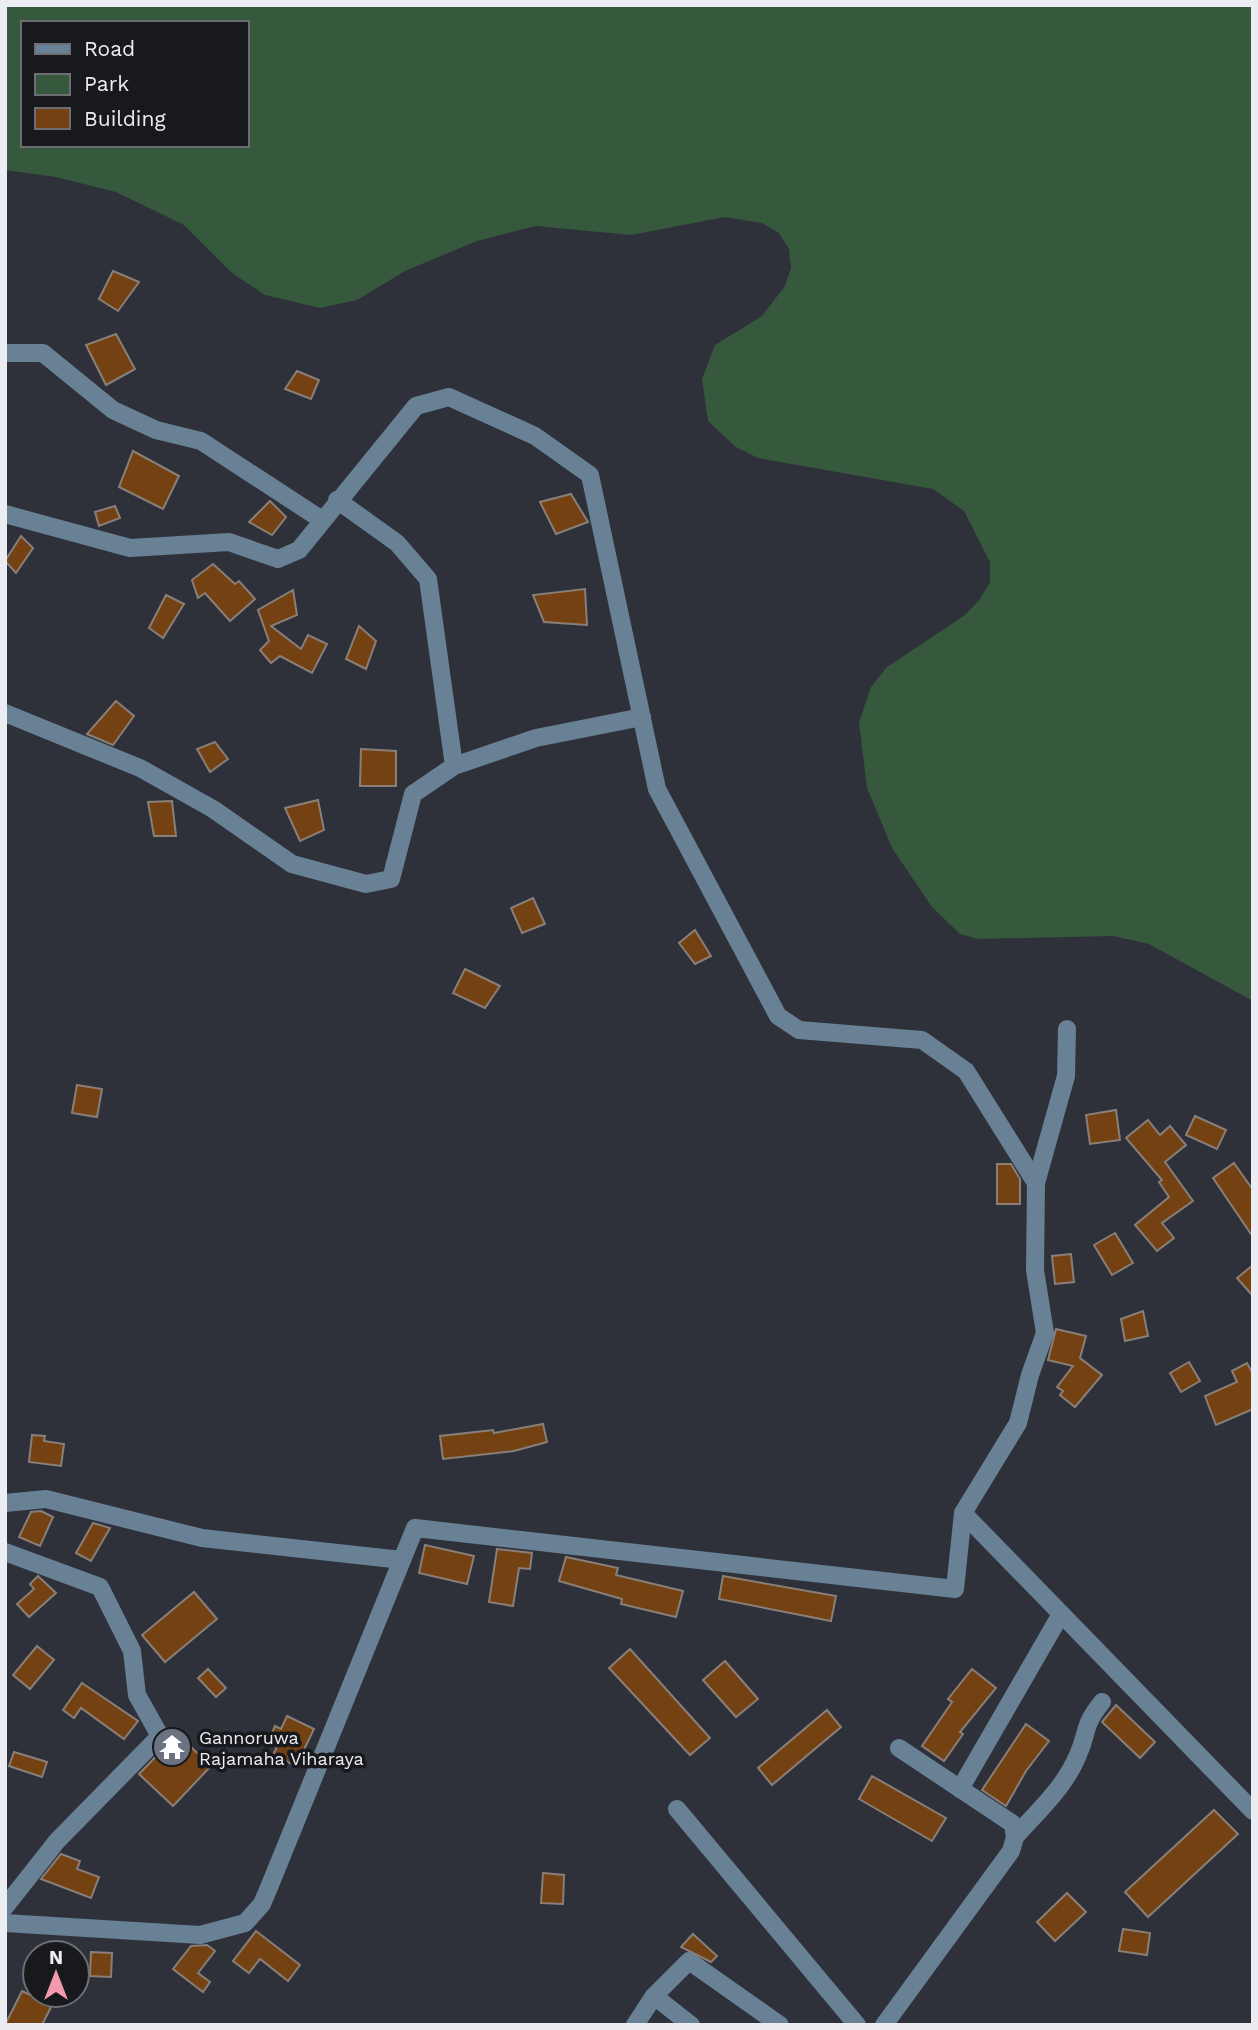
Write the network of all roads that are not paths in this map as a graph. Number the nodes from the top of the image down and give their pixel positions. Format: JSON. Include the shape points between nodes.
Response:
{"nodes":[{"id":1,"x":5,"y":353,"type":"edge"},
{"id":2,"x":337,"y":500,"type":"junction"},
{"id":3,"x":5,"y":514,"type":"edge"},
{"id":4,"x":322,"y":520,"type":"junction"},
{"id":5,"x":5,"y":713,"type":"edge"},
{"id":6,"x":642,"y":717,"type":"junction"},
{"id":7,"x":454,"y":766,"type":"junction"},
{"id":8,"x":1067,"y":1029,"type":"dead end"},
{"id":9,"x":1036,"y":1183,"type":"junction"},
{"id":10,"x":5,"y":1503,"type":"edge"},
{"id":11,"x":963,"y":1513,"type":"junction"},
{"id":12,"x":5,"y":1552,"type":"edge"},
{"id":13,"x":402,"y":1560,"type":"junction"},
{"id":14,"x":1061,"y":1614,"type":"junction"},
{"id":15,"x":1102,"y":1702,"type":"dead end"},
{"id":16,"x":899,"y":1748,"type":"dead end"},
{"id":17,"x":960,"y":1789,"type":"junction"},
{"id":18,"x":677,"y":1809,"type":"dead end"},
{"id":19,"x":1253,"y":1811,"type":"edge"},
{"id":20,"x":1016,"y":1837,"type":"junction"},
{"id":21,"x":5,"y":1907,"type":"edge"},
{"id":22,"x":5,"y":1923,"type":"edge"},
{"id":23,"x":654,"y":1996,"type":"junction"},
{"id":24,"x":635,"y":2025,"type":"edge"},
{"id":25,"x":691,"y":2025,"type":"edge"},
{"id":26,"x":780,"y":2025,"type":"edge"},
{"id":27,"x":857,"y":2025,"type":"edge"},
{"id":28,"x":884,"y":2025,"type":"edge"}],
"edges":[{"from":1,"to":4,"type":"street","via":[[43,353],[113,411],[156,430],[201,441]]},
{"from":2,"to":4,"type":"street"},
{"from":2,"to":6,"type":"street","via":[[416,406],[449,397],[535,436],[579,467],[590,475]]},
{"from":2,"to":7,"type":"street","via":[[397,543],[428,579]]},
{"from":3,"to":4,"type":"street","via":[[130,548],[229,542],[278,559],[299,550]]},
{"from":5,"to":7,"type":"street","via":[[140,768],[213,809],[292,864],[366,884],[391,879],[413,794]]},
{"from":6,"to":7,"type":"street","via":[[536,738]]},
{"from":6,"to":9,"type":"street","via":[[657,789],[778,1016],[799,1030],[922,1040],[966,1070]]},
{"from":8,"to":9,"type":"street","via":[[1066,1076]]},
{"from":9,"to":11,"type":"street","via":[[1035,1270],[1045,1333],[1018,1423]]},
{"from":10,"to":13,"type":"street","via":[[46,1499],[202,1538]]},
{"from":11,"to":13,"type":"street","via":[[955,1589],[415,1528]]},
{"from":11,"to":14,"type":"street"},
{"from":12,"to":21,"type":"street","via":[[100,1587],[132,1651],[137,1695],[160,1736],[57,1841]]},
{"from":13,"to":22,"type":"street","via":[[271,1885],[245,1923],[200,1935]]},
{"from":14,"to":17,"type":"street"},
{"from":14,"to":19,"type":"street"},
{"from":15,"to":20,"type":"street","via":[[1086,1721],[1079,1754],[1062,1784]]},
{"from":16,"to":17,"type":"street"},
{"from":17,"to":20,"type":"street","via":[[1013,1824]]},
{"from":18,"to":27,"type":"street"},
{"from":20,"to":28,"type":"street","via":[[1011,1851]]},
{"from":23,"to":24,"type":"street"},
{"from":23,"to":25,"type":"street"},
{"from":23,"to":26,"type":"street","via":[[689,1961]]}]}
